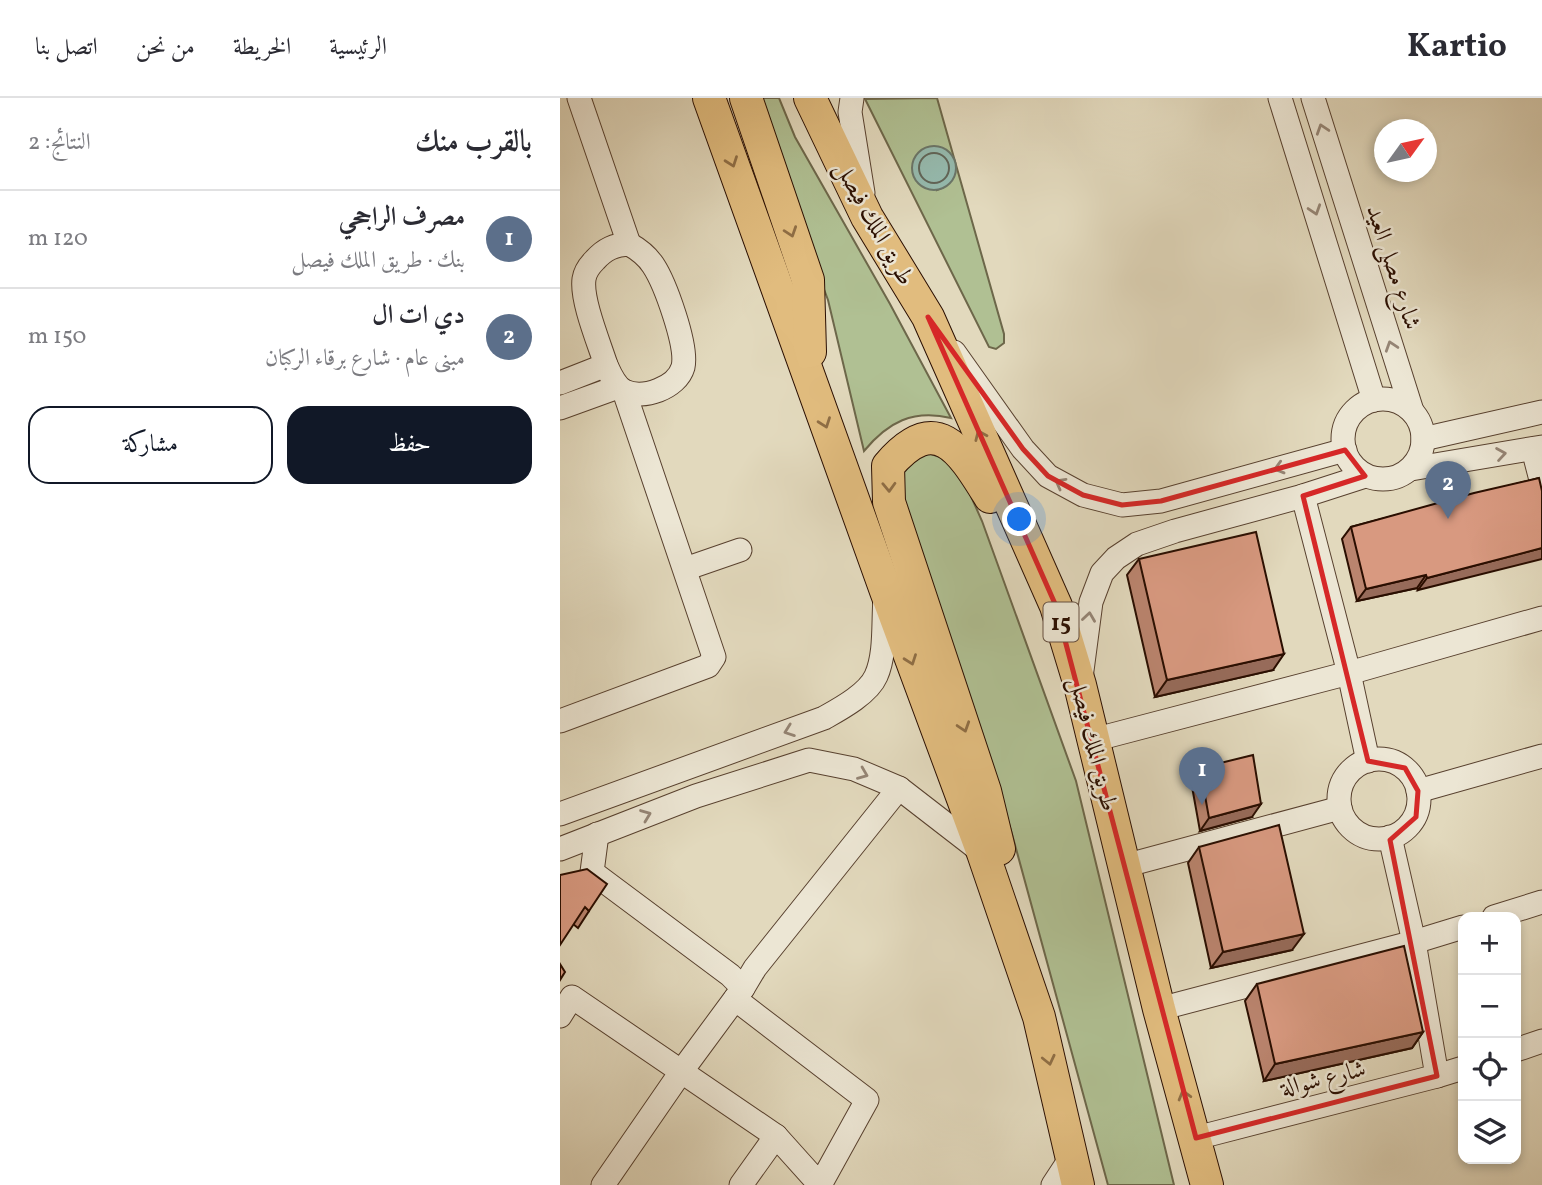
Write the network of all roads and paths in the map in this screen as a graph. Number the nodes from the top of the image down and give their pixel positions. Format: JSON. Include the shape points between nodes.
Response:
{"nodes":[{"id":1,"x":579,"y":98,"type":"edge"},
{"id":2,"x":709,"y":98,"type":"edge"},
{"id":3,"x":746,"y":98,"type":"edge"},
{"id":4,"x":791,"y":98,"type":"edge"},
{"id":5,"x":810,"y":98,"type":"edge"},
{"id":6,"x":852,"y":98,"type":"edge"},
{"id":7,"x":1279,"y":98,"type":"edge"},
{"id":8,"x":1313,"y":98,"type":"edge"},
{"id":9,"x":852,"y":184,"type":"junction"},
{"id":10,"x":867,"y":217,"type":"junction"},
{"id":11,"x":629,"y":244,"type":"junction"},
{"id":12,"x":928,"y":317,"type":"junction"},
{"id":13,"x":606,"y":365,"type":"junction"},
{"id":14,"x":560,"y":383,"type":"edge"},
{"id":15,"x":812,"y":385,"type":"junction"},
{"id":16,"x":621,"y":389,"type":"junction"},
{"id":17,"x":1374,"y":400,"type":"junction"},
{"id":18,"x":560,"y":408,"type":"edge"},
{"id":19,"x":1412,"y":411,"type":"junction"},
{"id":20,"x":1542,"y":412,"type":"edge"},
{"id":21,"x":1423,"y":439,"type":"junction"},
{"id":22,"x":1538,"y":448,"type":"edge"},
{"id":23,"x":1345,"y":450,"type":"junction"},
{"id":24,"x":1411,"y":469,"type":"junction"},
{"id":25,"x":1365,"y":475,"type":"junction"},
{"id":26,"x":1542,"y":484,"type":"edge"},
{"id":27,"x":1303,"y":496,"type":"junction"},
{"id":28,"x":740,"y":550,"type":"dead end"},
{"id":29,"x":685,"y":569,"type":"junction"},
{"id":30,"x":886,"y":591,"type":"junction"},
{"id":31,"x":1056,"y":606,"type":"junction"},
{"id":32,"x":1542,"y":618,"type":"edge"},
{"id":33,"x":1349,"y":673,"type":"junction"},
{"id":34,"x":1080,"y":685,"type":"junction"},
{"id":35,"x":560,"y":720,"type":"edge"},
{"id":36,"x":1093,"y":740,"type":"junction"},
{"id":37,"x":1542,"y":756,"type":"edge"},
{"id":38,"x":1368,"y":761,"type":"junction"},
{"id":39,"x":899,"y":788,"type":"junction"},
{"id":40,"x":1418,"y":791,"type":"junction"},
{"id":41,"x":1340,"y":807,"type":"junction"},
{"id":42,"x":560,"y":814,"type":"edge"},
{"id":43,"x":597,"y":834,"type":"junction"},
{"id":44,"x":1390,"y":837,"type":"junction"},
{"id":45,"x":560,"y":849,"type":"edge"},
{"id":46,"x":982,"y":853,"type":"junction"},
{"id":47,"x":1124,"y":866,"type":"junction"},
{"id":48,"x":1542,"y":902,"type":"edge"},
{"id":49,"x":1510,"y":912,"type":"edge"},
{"id":50,"x":1458,"y":929,"type":"edge"},
{"id":51,"x":1414,"y":942,"type":"junction"},
{"id":52,"x":739,"y":994,"type":"junction"},
{"id":53,"x":1159,"y":1009,"type":"junction"},
{"id":54,"x":560,"y":1016,"type":"edge"},
{"id":55,"x":1039,"y":1017,"type":"junction"},
{"id":56,"x":1542,"y":1041,"type":"edge"},
{"id":57,"x":1521,"y":1048,"type":"edge"},
{"id":58,"x":1458,"y":1070,"type":"edge"},
{"id":59,"x":681,"y":1072,"type":"junction"},
{"id":60,"x":1437,"y":1076,"type":"junction"},
{"id":61,"x":776,"y":1136,"type":"junction"},
{"id":62,"x":1196,"y":1138,"type":"junction"},
{"id":63,"x":1075,"y":1171,"type":"edge"},
{"id":64,"x":603,"y":1185,"type":"edge"},
{"id":65,"x":741,"y":1185,"type":"edge"},
{"id":66,"x":821,"y":1185,"type":"edge"},
{"id":67,"x":1053,"y":1185,"type":"edge"},
{"id":68,"x":1207,"y":1185,"type":"edge"}],
"edges":[{"from":1,"to":11,"type":"street"},
{"from":2,"to":15,"type":"highway","one_way":true},
{"from":3,"to":15,"type":"highway","one_way":true,"via":[[807,280]]},
{"from":4,"to":9,"type":"highway"},
{"from":5,"to":9,"type":"highway","name":"طريق الملك فيصل","number":"15"},
{"from":6,"to":10,"type":"street","via":[[850,113]]},
{"from":7,"to":17,"type":"street","one_way":true},
{"from":19,"to":8,"type":"street","name":"شارع مصلى العيد","one_way":true},
{"from":9,"to":10,"type":"highway","name":"طريق الملك فيصل","number":"15"},
{"from":10,"to":12,"type":"highway","name":"طريق الملك فيصل","number":"15"},
{"from":11,"to":13,"type":"street","via":[[615,245],[601,254],[584,276],[584,292]]},
{"from":11,"to":16,"type":"street","via":[[653,264],[684,349],[682,368],[673,382],[643,394]]},
{"from":23,"to":12,"type":"street","one_way":true,"via":[[1161,501],[1122,505],[1083,495],[1048,476],[1023,449]]},
{"from":31,"to":12,"type":"highway","name":"طريق الملك فيصل","number":"15","one_way":true},
{"from":13,"to":14,"type":"street"},
{"from":13,"to":16,"type":"street"},
{"from":15,"to":30,"type":"highway","one_way":true},
{"from":16,"to":18,"type":"street"},
{"from":16,"to":29,"type":"street"},
{"from":17,"to":19,"type":"street","via":[[1394,401]]},
{"from":17,"to":23,"type":"street","via":[[1352,414],[1343,437]]},
{"from":19,"to":21,"type":"street"},
{"from":20,"to":21,"type":"street"},
{"from":21,"to":24,"type":"street"},
{"from":24,"to":22,"type":"street","one_way":true},
{"from":22,"to":26,"type":"street"},
{"from":23,"to":25,"type":"street"},
{"from":24,"to":25,"type":"street","via":[[1389,479]]},
{"from":25,"to":27,"type":"street"},
{"from":27,"to":33,"type":"street"},
{"from":34,"to":27,"type":"street","one_way":true,"via":[[1091,602],[1102,573],[1116,558],[1163,535]]},
{"from":28,"to":29,"type":"street"},
{"from":29,"to":35,"type":"street","via":[[712,662]]},
{"from":30,"to":42,"type":"street","one_way":true,"via":[[876,678],[853,701],[824,718]]},
{"from":30,"to":46,"type":"highway","one_way":true},
{"from":31,"to":34,"type":"highway","name":"طريق الملك فيصل","number":"15"},
{"from":31,"to":55,"type":"highway","one_way":true,"via":[[965,457],[946,441],[925,438],[900,452],[888,466],[889,502],[985,791]]},
{"from":32,"to":33,"type":"street"},
{"from":33,"to":36,"type":"street"},
{"from":33,"to":38,"type":"street"},
{"from":34,"to":36,"type":"highway","name":"طريق الملك فيصل","number":"15"},
{"from":36,"to":47,"type":"highway","name":"طريق الملك فيصل","number":"15"},
{"from":37,"to":40,"type":"street"},
{"from":38,"to":40,"type":"street","via":[[1381,759],[1405,768]]},
{"from":38,"to":41,"type":"street","via":[[1348,774]]},
{"from":43,"to":39,"type":"street","one_way":true,"via":[[809,760],[854,769]]},
{"from":39,"to":46,"type":"street"},
{"from":39,"to":52,"type":"street"},
{"from":40,"to":44,"type":"street","via":[[1416,817]]},
{"from":41,"to":44,"type":"street","via":[[1352,828],[1362,835]]},
{"from":41,"to":47,"type":"street"},
{"from":43,"to":45,"type":"street"},
{"from":43,"to":52,"type":"street","via":[[592,872],[719,967]]},
{"from":44,"to":51,"type":"street"},
{"from":46,"to":55,"type":"highway"},
{"from":47,"to":53,"type":"highway","name":"طريق الملك فيصل","number":"15"},
{"from":48,"to":49,"type":"street"},
{"from":50,"to":51,"type":"street"},
{"from":51,"to":53,"type":"street"},
{"from":51,"to":60,"type":"street"},
{"from":52,"to":59,"type":"street"},
{"from":52,"to":66,"type":"street","via":[[867,1100]]},
{"from":62,"to":53,"type":"highway","name":"طريق الملك فيصل","number":"15","one_way":true},
{"from":54,"to":59,"type":"street","via":[[572,997]]},
{"from":55,"to":63,"type":"highway","one_way":true},
{"from":56,"to":57,"type":"street"},
{"from":58,"to":60,"type":"street","name":"شارع شوالة"},
{"from":59,"to":61,"type":"street"},
{"from":59,"to":64,"type":"street"},
{"from":60,"to":62,"type":"street","name":"شارع شوالة"},
{"from":61,"to":65,"type":"street"},
{"from":61,"to":66,"type":"street"},
{"from":62,"to":68,"type":"highway","name":"طريق الملك فيصل","number":"15"},
{"from":63,"to":67,"type":"street"}]}
